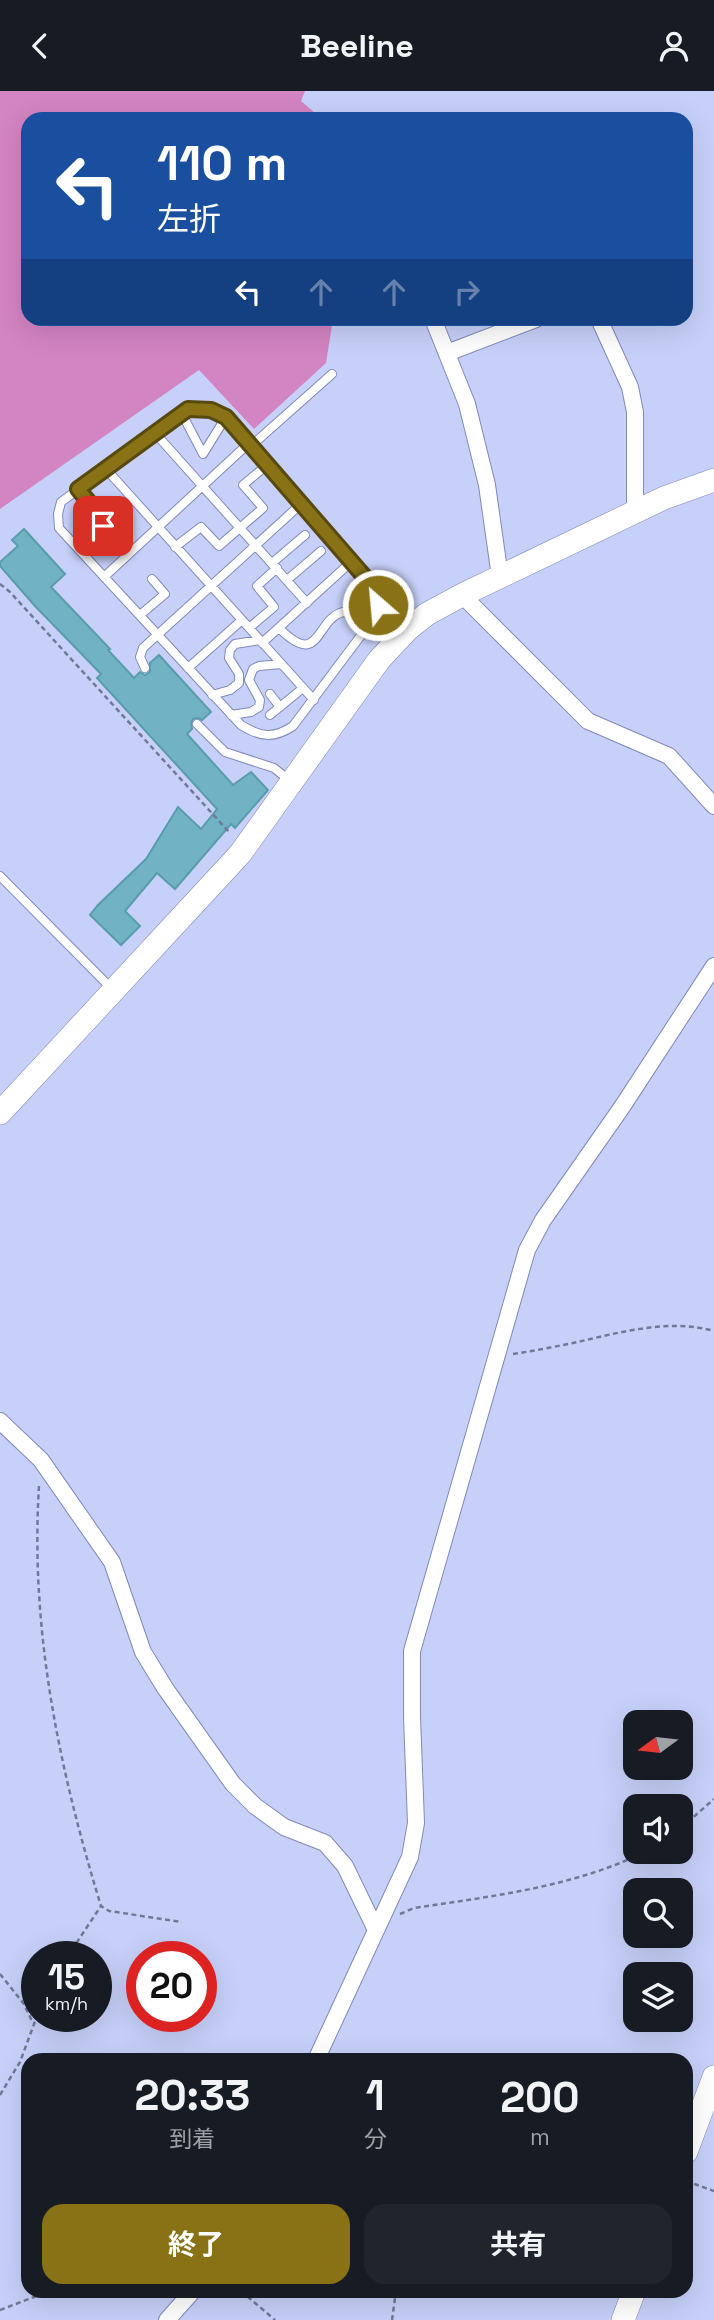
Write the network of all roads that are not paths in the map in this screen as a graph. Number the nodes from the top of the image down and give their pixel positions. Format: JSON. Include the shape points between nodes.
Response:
{"nodes":[{"id":1,"x":436,"y":326,"type":"edge"},
{"id":2,"x":518,"y":326,"type":"edge"},
{"id":3,"x":602,"y":326,"type":"edge"},
{"id":4,"x":447,"y":353,"type":"junction"},
{"id":5,"x":332,"y":373,"type":"dead end"},
{"id":6,"x":182,"y":414,"type":"junction"},
{"id":7,"x":226,"y":417,"type":"junction"},
{"id":8,"x":156,"y":433,"type":"junction"},
{"id":9,"x":250,"y":445,"type":"junction"},
{"id":10,"x":267,"y":464,"type":"junction"},
{"id":11,"x":106,"y":470,"type":"junction"},
{"id":12,"x":714,"y":481,"type":"edge"},
{"id":13,"x":203,"y":486,"type":"junction"},
{"id":14,"x":78,"y":489,"type":"junction"},
{"id":15,"x":301,"y":504,"type":"junction"},
{"id":16,"x":93,"y":507,"type":"junction"},
{"id":17,"x":635,"y":512,"type":"junction"},
{"id":18,"x":158,"y":527,"type":"junction"},
{"id":19,"x":241,"y":527,"type":"junction"},
{"id":20,"x":305,"y":535,"type":"dead end"},
{"id":21,"x":257,"y":544,"type":"junction"},
{"id":22,"x":175,"y":547,"type":"junction"},
{"id":23,"x":320,"y":551,"type":"dead end"},
{"id":24,"x":351,"y":562,"type":"junction"},
{"id":25,"x":275,"y":565,"type":"junction"},
{"id":26,"x":104,"y":577,"type":"junction"},
{"id":27,"x":500,"y":577,"type":"junction"},
{"id":28,"x":152,"y":579,"type":"dead end"},
{"id":29,"x":287,"y":580,"type":"junction"},
{"id":30,"x":212,"y":587,"type":"junction"},
{"id":31,"x":461,"y":595,"type":"junction"},
{"id":32,"x":307,"y":603,"type":"junction"},
{"id":33,"x":140,"y":615,"type":"junction"},
{"id":34,"x":242,"y":621,"type":"junction"},
{"id":35,"x":249,"y":628,"type":"junction"},
{"id":36,"x":279,"y":628,"type":"junction"},
{"id":37,"x":368,"y":628,"type":"junction"},
{"id":38,"x":158,"y":635,"type":"junction"},
{"id":39,"x":261,"y":642,"type":"junction"},
{"id":40,"x":281,"y":664,"type":"junction"},
{"id":41,"x":145,"y":668,"type":"dead end"},
{"id":42,"x":188,"y":668,"type":"junction"},
{"id":43,"x":303,"y":688,"type":"junction"},
{"id":44,"x":270,"y":694,"type":"dead end"},
{"id":45,"x":212,"y":695,"type":"junction"},
{"id":46,"x":314,"y":700,"type":"junction"},
{"id":47,"x":280,"y":707,"type":"junction"},
{"id":48,"x":231,"y":715,"type":"junction"},
{"id":49,"x":270,"y":715,"type":"dead end"},
{"id":50,"x":197,"y":724,"type":"dead end"},
{"id":51,"x":291,"y":782,"type":"junction"},
{"id":52,"x":714,"y":806,"type":"edge"},
{"id":53,"x":0,"y":876,"type":"edge"},
{"id":54,"x":714,"y":966,"type":"edge"},
{"id":55,"x":114,"y":991,"type":"junction"},
{"id":56,"x":0,"y":1113,"type":"edge"},
{"id":57,"x":0,"y":1421,"type":"edge"},
{"id":58,"x":378,"y":1926,"type":"junction"},
{"id":59,"x":319,"y":2053,"type":"edge"},
{"id":60,"x":714,"y":2077,"type":"edge"},
{"id":61,"x":693,"y":2133,"type":"edge"},
{"id":62,"x":187,"y":2298,"type":"edge"},
{"id":63,"x":631,"y":2298,"type":"edge"},
{"id":64,"x":167,"y":2320,"type":"edge"},
{"id":65,"x":623,"y":2320,"type":"edge"}],
"edges":[{"from":1,"to":4,"type":"street"},
{"from":2,"to":4,"type":"street"},
{"from":3,"to":17,"type":"street","via":[[630,387],[635,412]]},
{"from":4,"to":27,"type":"street","via":[[467,404],[487,485]]},
{"from":5,"to":9,"type":"lane"},
{"from":6,"to":7,"type":"lane","via":[[201,408]]},
{"from":6,"to":7,"type":"lane","via":[[203,454]]},
{"from":6,"to":8,"type":"lane"},
{"from":7,"to":9,"type":"lane"},
{"from":8,"to":11,"type":"lane"},
{"from":8,"to":13,"type":"lane"},
{"from":9,"to":10,"type":"lane"},
{"from":9,"to":13,"type":"lane"},
{"from":10,"to":15,"type":"lane"},
{"from":10,"to":19,"type":"lane","via":[[243,485],[263,508]]},
{"from":11,"to":14,"type":"lane"},
{"from":11,"to":18,"type":"lane"},
{"from":12,"to":17,"type":"street"},
{"from":13,"to":18,"type":"lane"},
{"from":13,"to":19,"type":"lane"},
{"from":14,"to":16,"type":"lane"},
{"from":14,"to":26,"type":"lane","via":[[61,502],[59,528]]},
{"from":15,"to":21,"type":"lane"},
{"from":15,"to":24,"type":"lane"},
{"from":16,"to":16,"type":"lane","via":[[102,504],[109,508],[108,524],[92,522]]},
{"from":17,"to":27,"type":"street"},
{"from":18,"to":22,"type":"lane"},
{"from":18,"to":26,"type":"lane"},
{"from":19,"to":21,"type":"lane"},
{"from":19,"to":22,"type":"lane","via":[[219,547],[201,527]]},
{"from":20,"to":25,"type":"lane"},
{"from":21,"to":25,"type":"lane"},
{"from":21,"to":30,"type":"lane"},
{"from":22,"to":30,"type":"lane"},
{"from":23,"to":29,"type":"lane"},
{"from":24,"to":32,"type":"lane"},
{"from":24,"to":37,"type":"lane","via":[[376,590],[378,605]]},
{"from":25,"to":29,"type":"lane"},
{"from":25,"to":35,"type":"lane","via":[[257,586],[274,607]]},
{"from":26,"to":33,"type":"lane"},
{"from":27,"to":31,"type":"street"},
{"from":28,"to":33,"type":"lane","via":[[165,594]]},
{"from":29,"to":32,"type":"lane"},
{"from":30,"to":34,"type":"lane"},
{"from":30,"to":38,"type":"lane"},
{"from":31,"to":51,"type":"street","via":[[408,629],[379,660]]},
{"from":31,"to":52,"type":"street","via":[[588,721],[669,756]]},
{"from":32,"to":36,"type":"lane"},
{"from":33,"to":38,"type":"lane"},
{"from":34,"to":35,"type":"lane"},
{"from":34,"to":42,"type":"lane"},
{"from":35,"to":39,"type":"lane"},
{"from":36,"to":37,"type":"lane","via":[[291,640],[309,643],[317,640],[330,618],[343,612]]},
{"from":36,"to":39,"type":"lane"},
{"from":37,"to":46,"type":"lane"},
{"from":38,"to":41,"type":"lane","via":[[143,648],[140,657]]},
{"from":38,"to":42,"type":"lane"},
{"from":39,"to":40,"type":"lane"},
{"from":39,"to":45,"type":"lane","via":[[235,644],[229,658],[239,683]]},
{"from":40,"to":43,"type":"lane"},
{"from":40,"to":48,"type":"lane","via":[[253,669],[249,680],[259,707]]},
{"from":42,"to":45,"type":"lane"},
{"from":43,"to":46,"type":"lane"},
{"from":43,"to":47,"type":"lane"},
{"from":44,"to":47,"type":"lane"},
{"from":45,"to":48,"type":"lane"},
{"from":46,"to":48,"type":"lane","via":[[280,735],[254,733]]},
{"from":47,"to":49,"type":"lane"},
{"from":50,"to":51,"type":"lane","via":[[225,752],[274,768]]},
{"from":51,"to":55,"type":"street","via":[[218,879]]},
{"from":53,"to":55,"type":"lane"},
{"from":54,"to":58,"type":"street","via":[[527,1250],[412,1651],[416,1823],[410,1857]]},
{"from":55,"to":56,"type":"street"},
{"from":57,"to":58,"type":"street","via":[[46,1467],[112,1562],[143,1652],[233,1784],[284,1827],[326,1843],[345,1866]]},
{"from":58,"to":59,"type":"street"},
{"from":60,"to":61,"type":"street"},
{"from":62,"to":64,"type":"street"},
{"from":63,"to":65,"type":"street"}]}
